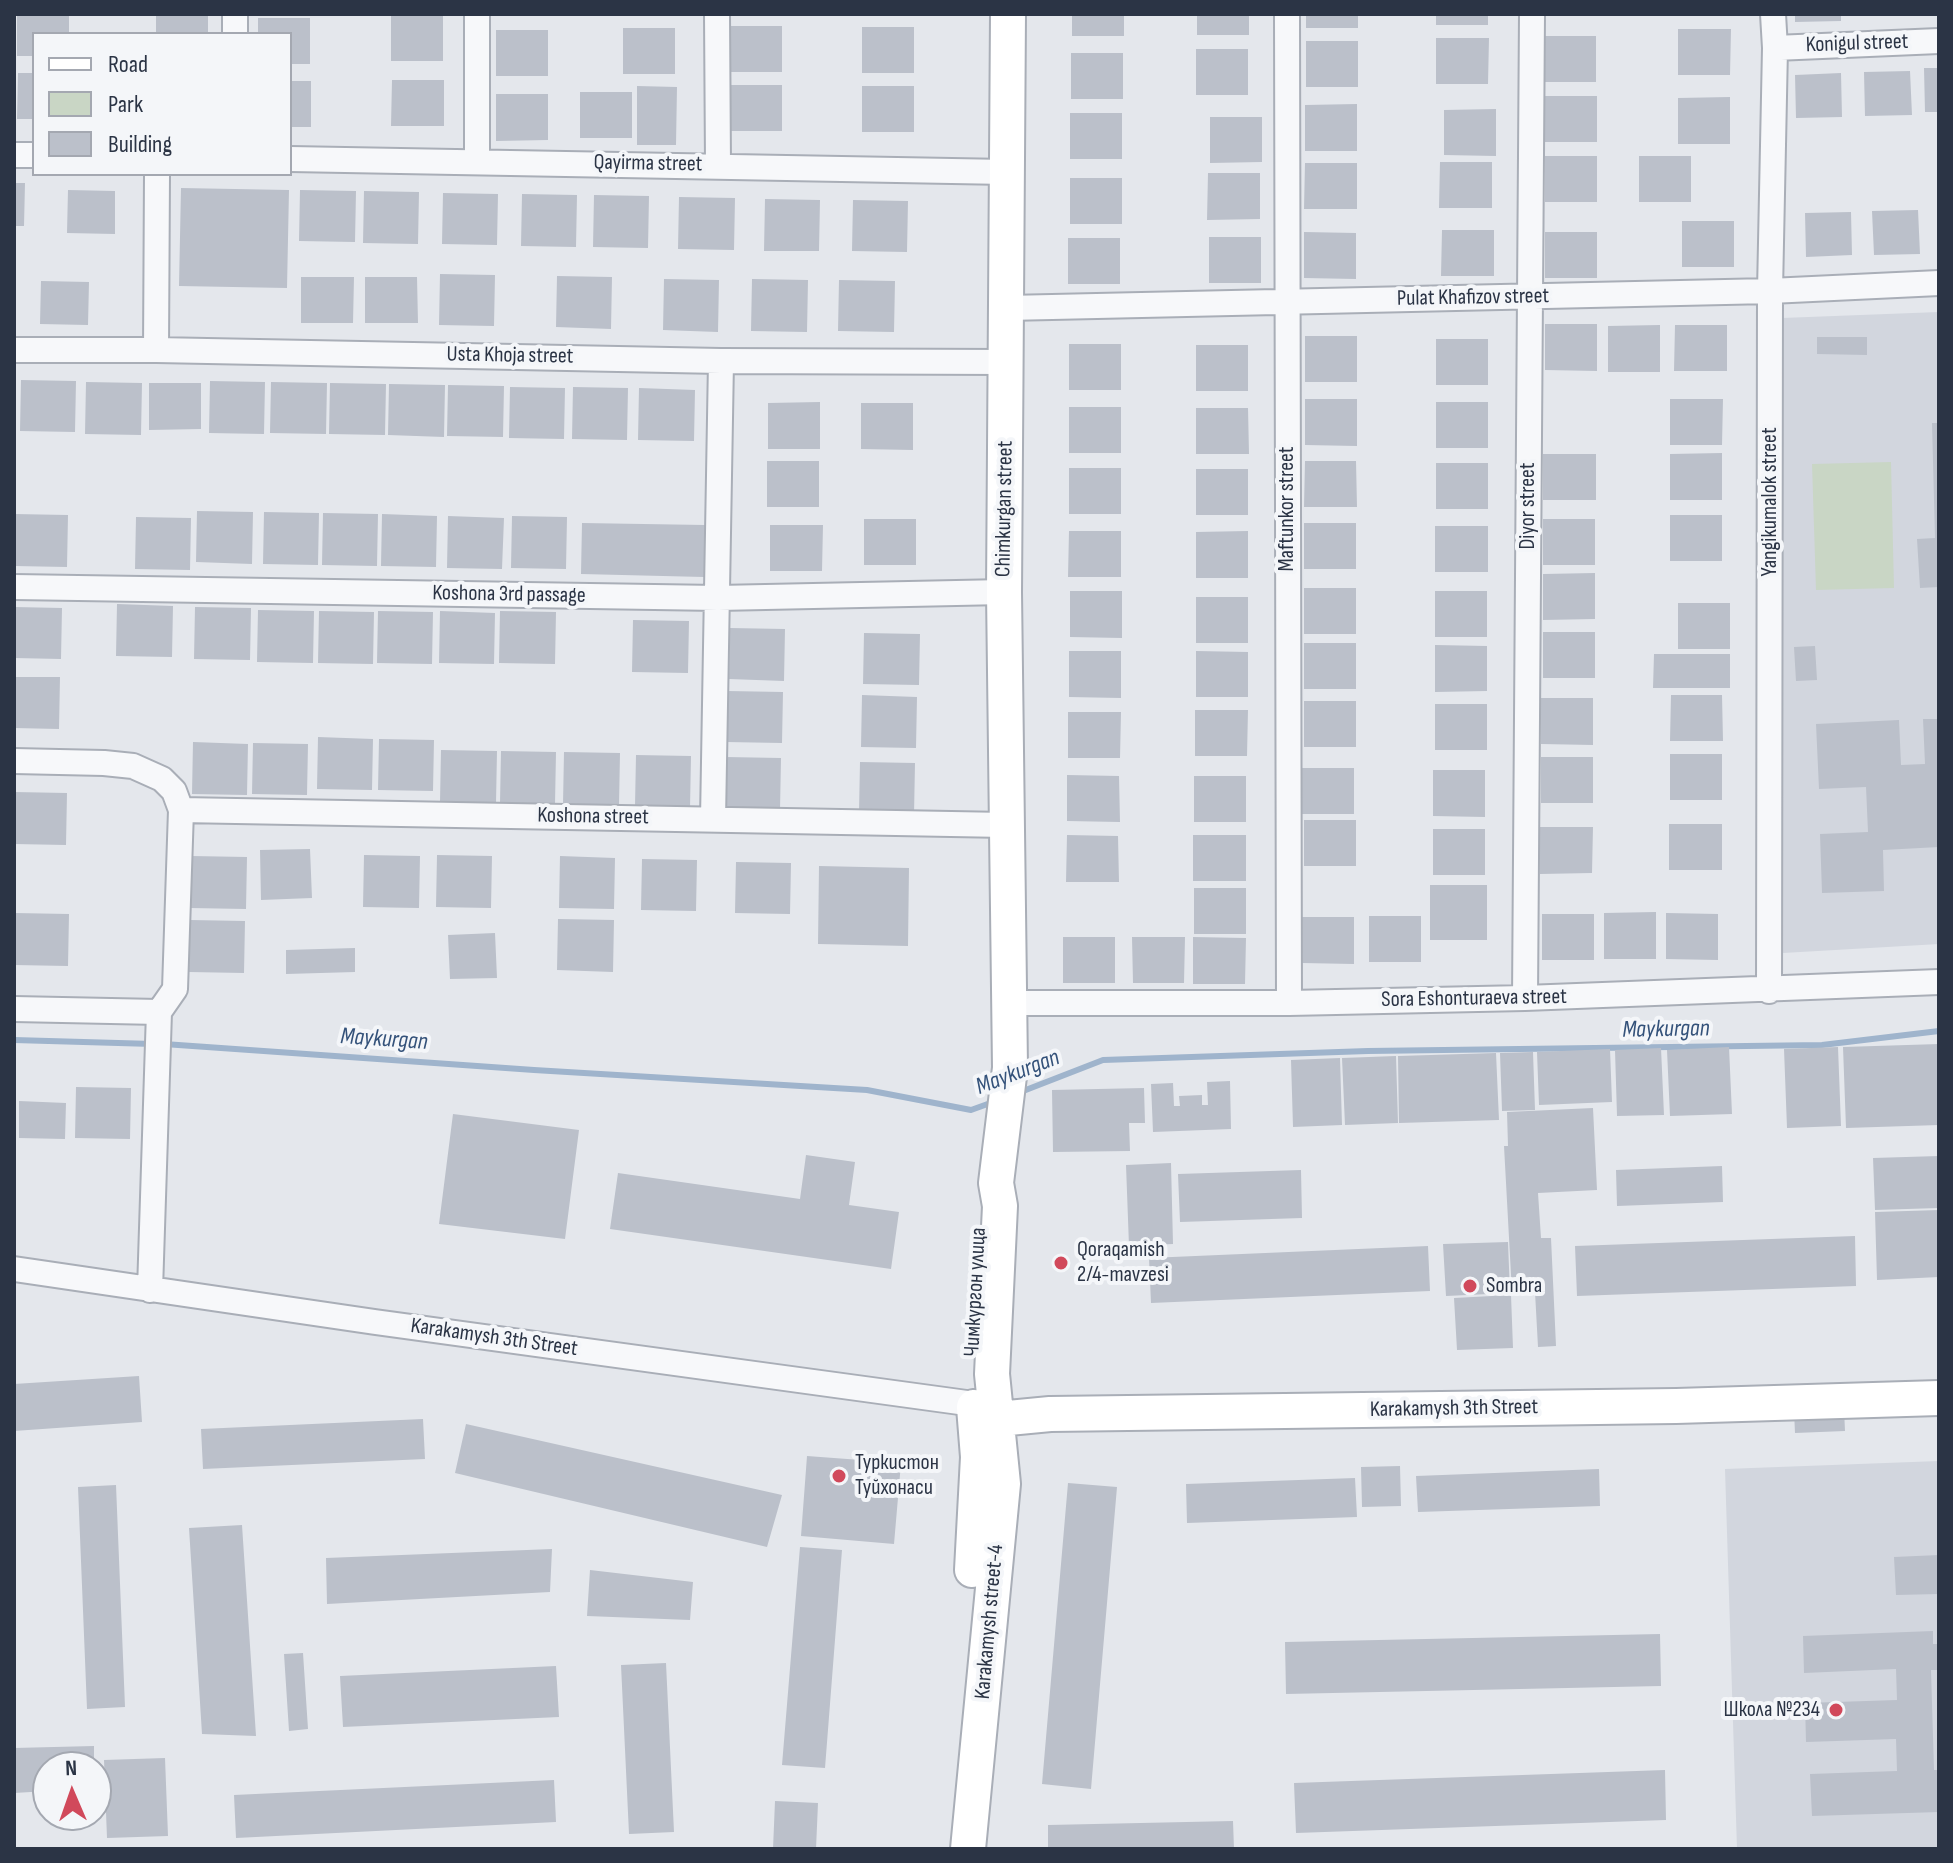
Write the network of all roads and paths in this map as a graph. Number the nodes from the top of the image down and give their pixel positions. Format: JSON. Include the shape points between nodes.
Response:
{"nodes":[{"id":1,"x":477,"y":14,"type":"edge"},
{"id":2,"x":717,"y":14,"type":"edge"},
{"id":3,"x":1008,"y":14,"type":"edge"},
{"id":4,"x":1287,"y":14,"type":"edge"},
{"id":5,"x":1532,"y":14,"type":"edge"},
{"id":6,"x":1773,"y":14,"type":"edge"},
{"id":7,"x":1939,"y":41,"type":"edge"},
{"id":8,"x":1775,"y":48,"type":"junction"},
{"id":9,"x":292,"y":159,"type":"edge"},
{"id":10,"x":477,"y":162,"type":"junction"},
{"id":11,"x":718,"y":165,"type":"junction"},
{"id":12,"x":1007,"y":172,"type":"junction"},
{"id":13,"x":157,"y":176,"type":"edge"},
{"id":14,"x":1939,"y":283,"type":"edge"},
{"id":15,"x":1770,"y":291,"type":"junction"},
{"id":16,"x":1530,"y":297,"type":"junction"},
{"id":17,"x":1286,"y":303,"type":"junction"},
{"id":18,"x":1007,"y":308,"type":"junction"},
{"id":19,"x":14,"y":350,"type":"edge"},
{"id":20,"x":156,"y":350,"type":"junction"},
{"id":21,"x":721,"y":361,"type":"junction"},
{"id":22,"x":1007,"y":362,"type":"junction"},
{"id":23,"x":14,"y":587,"type":"edge"},
{"id":24,"x":1004,"y":592,"type":"junction"},
{"id":25,"x":718,"y":598,"type":"junction"},
{"id":26,"x":14,"y":761,"type":"edge"},
{"id":27,"x":181,"y":810,"type":"junction"},
{"id":28,"x":713,"y":819,"type":"junction"},
{"id":29,"x":1006,"y":825,"type":"junction"},
{"id":30,"x":1939,"y":982,"type":"edge"},
{"id":31,"x":1769,"y":991,"type":"junction"},
{"id":32,"x":1525,"y":998,"type":"junction"},
{"id":33,"x":1009,"y":1003,"type":"junction"},
{"id":34,"x":1289,"y":1003,"type":"junction"},
{"id":35,"x":14,"y":1009,"type":"edge"},
{"id":36,"x":159,"y":1012,"type":"junction"},
{"id":37,"x":14,"y":1269,"type":"edge"},
{"id":38,"x":150,"y":1290,"type":"junction"},
{"id":39,"x":1939,"y":1375,"type":"edge"},
{"id":40,"x":1939,"y":1398,"type":"edge"},
{"id":41,"x":989,"y":1407,"type":"junction"},
{"id":42,"x":947,"y":1849,"type":"edge"},
{"id":43,"x":968,"y":1849,"type":"edge"}],
"edges":[{"from":1,"to":10,"type":"street"},
{"from":2,"to":11,"type":"street"},
{"from":3,"to":12,"type":"main road","name":"Chimkurgan street"},
{"from":4,"to":17,"type":"street","name":"Maftunkor street"},
{"from":5,"to":16,"type":"street","name":"Diyor street"},
{"from":6,"to":8,"type":"street","name":"Yangikumalok street"},
{"from":7,"to":8,"type":"street","name":"Konigul street"},
{"from":8,"to":15,"type":"street","name":"Yangikumalok street"},
{"from":9,"to":10,"type":"street","name":"Qayirma street"},
{"from":10,"to":11,"type":"street","name":"Qayirma street"},
{"from":11,"to":12,"type":"street","name":"Qayirma street"},
{"from":12,"to":18,"type":"main road","name":"Chimkurgan street"},
{"from":13,"to":20,"type":"street"},
{"from":14,"to":15,"type":"street","name":"Pulat Khafizov street"},
{"from":15,"to":16,"type":"street","name":"Pulat Khafizov street"},
{"from":15,"to":31,"type":"street","name":"Yangikumalok street"},
{"from":16,"to":17,"type":"street","name":"Pulat Khafizov street"},
{"from":16,"to":32,"type":"street","name":"Diyor street"},
{"from":17,"to":18,"type":"street","name":"Pulat Khafizov street"},
{"from":17,"to":34,"type":"street","name":"Maftunkor street"},
{"from":18,"to":22,"type":"main road","name":"Chimkurgan street"},
{"from":19,"to":20,"type":"street","name":"Usta Khoja street"},
{"from":20,"to":21,"type":"street","name":"Usta Khoja street"},
{"from":21,"to":22,"type":"street","name":"Usta Khoja street"},
{"from":21,"to":25,"type":"street"},
{"from":22,"to":24,"type":"main road","name":"Chimkurgan street"},
{"from":23,"to":25,"type":"street","name":"Koshona 3rd passage"},
{"from":24,"to":25,"type":"street","name":"Koshona 3rd passage"},
{"from":24,"to":29,"type":"main road","name":"Chimkurgan street"},
{"from":25,"to":28,"type":"street"},
{"from":26,"to":27,"type":"street","via":[[133,766],[162,779]]},
{"from":27,"to":28,"type":"street","name":"Koshona street"},
{"from":27,"to":36,"type":"street","via":[[175,989]]},
{"from":28,"to":29,"type":"street","name":"Koshona street"},
{"from":29,"to":33,"type":"main road","name":"Chimkurgan street"},
{"from":30,"to":31,"type":"street","name":"Sora Eshonturaeva street"},
{"from":31,"to":32,"type":"street","name":"Sora Eshonturaeva street"},
{"from":32,"to":34,"type":"street","name":"Sora Eshonturaeva street"},
{"from":33,"to":34,"type":"street","name":"Sora Eshonturaeva street"},
{"from":33,"to":41,"type":"main road","name":"Чимкургон улица","via":[[1007,1100],[996,1183],[981,1209],[972,1353]]},
{"from":35,"to":36,"type":"street"},
{"from":36,"to":38,"type":"street"},
{"from":37,"to":38,"type":"street","name":"Karakamysh 3th Street"},
{"from":38,"to":41,"type":"street","name":"Karakamysh 3th Street"},
{"from":39,"to":41,"type":"main road","name":"Karakamysh 3th Street"},
{"from":40,"to":41,"type":"main road","name":"Karakamysh 3th Street","via":[[1050,1414]]},
{"from":41,"to":42,"type":"main road","name":"Karakamysh street-4","via":[[978,1457]]},
{"from":41,"to":43,"type":"main road","name":"Karakamysh street-4","via":[[1003,1484]]}]}
